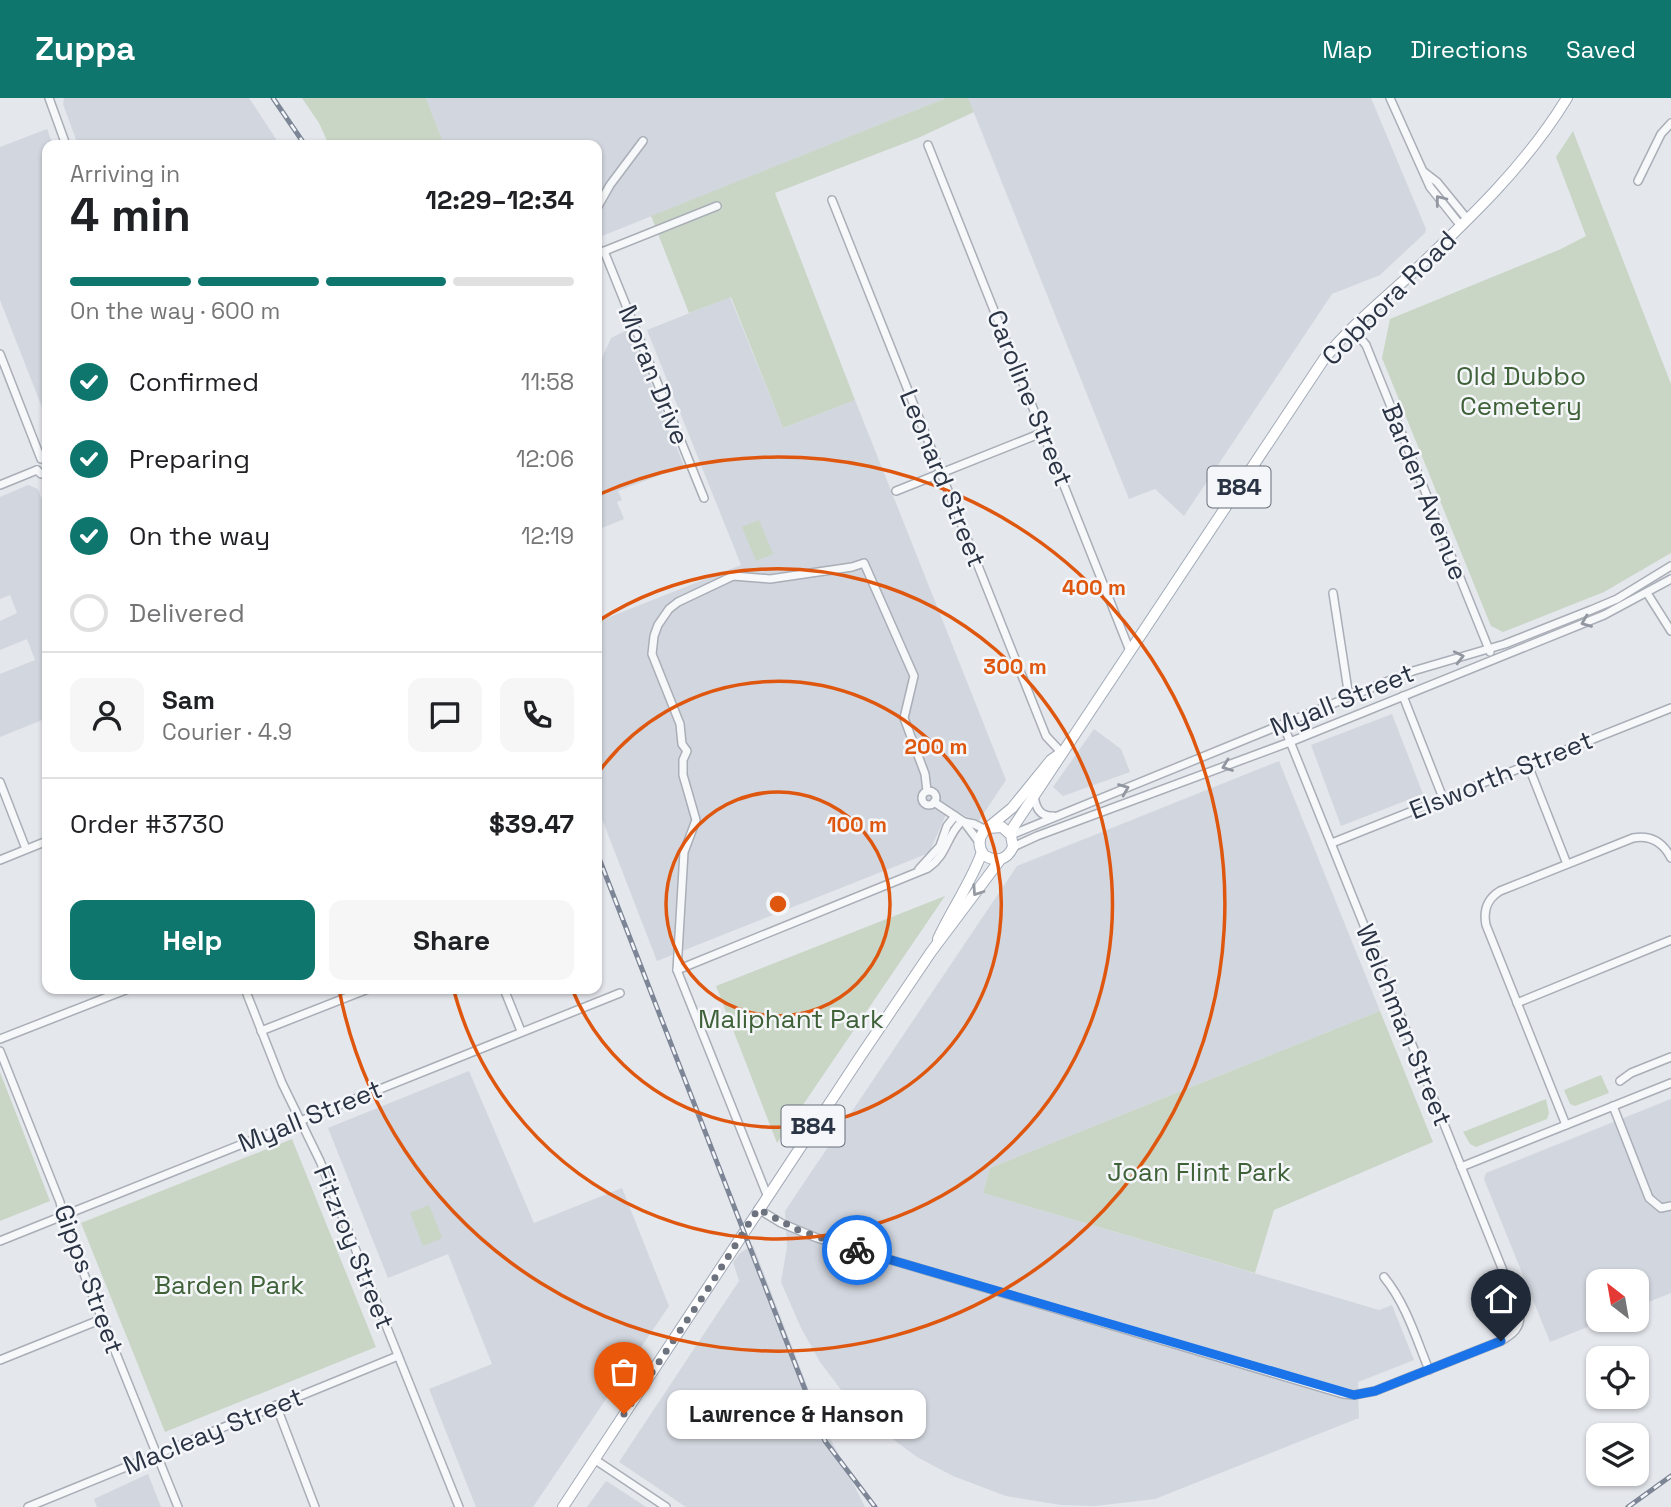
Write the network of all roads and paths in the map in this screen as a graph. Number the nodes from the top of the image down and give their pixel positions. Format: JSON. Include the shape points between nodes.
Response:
{"nodes":[{"id":1,"x":49,"y":98,"type":"edge"},
{"id":2,"x":1390,"y":98,"type":"edge"},
{"id":3,"x":1567,"y":98,"type":"edge"},
{"id":4,"x":1671,"y":124,"type":"edge"},
{"id":5,"x":64,"y":140,"type":"edge"},
{"id":6,"x":643,"y":141,"type":"dead end"},
{"id":7,"x":928,"y":145,"type":"dead end"},
{"id":8,"x":1638,"y":181,"type":"dead end"},
{"id":9,"x":602,"y":199,"type":"edge"},
{"id":10,"x":832,"y":200,"type":"dead end"},
{"id":11,"x":717,"y":206,"type":"dead end"},
{"id":12,"x":1464,"y":223,"type":"junction"},
{"id":13,"x":602,"y":252,"type":"edge"},
{"id":14,"x":602,"y":254,"type":"edge"},
{"id":15,"x":1352,"y":328,"type":"junction"},
{"id":16,"x":0,"y":354,"type":"edge"},
{"id":17,"x":1044,"y":432,"type":"junction"},
{"id":18,"x":42,"y":454,"type":"edge"},
{"id":19,"x":42,"y":460,"type":"edge"},
{"id":20,"x":37,"y":470,"type":"junction"},
{"id":21,"x":42,"y":472,"type":"edge"},
{"id":22,"x":941,"y":473,"type":"junction"},
{"id":23,"x":0,"y":485,"type":"edge"},
{"id":24,"x":896,"y":491,"type":"dead end"},
{"id":25,"x":704,"y":498,"type":"dead end"},
{"id":26,"x":1671,"y":566,"type":"edge"},
{"id":27,"x":1671,"y":579,"type":"edge"},
{"id":28,"x":1333,"y":593,"type":"dead end"},
{"id":29,"x":1647,"y":593,"type":"junction"},
{"id":30,"x":1671,"y":631,"type":"edge"},
{"id":31,"x":1489,"y":650,"type":"junction"},
{"id":32,"x":1130,"y":651,"type":"junction"},
{"id":33,"x":1493,"y":659,"type":"junction"},
{"id":34,"x":1403,"y":696,"type":"junction"},
{"id":35,"x":1349,"y":697,"type":"junction"},
{"id":36,"x":1671,"y":708,"type":"edge"},
{"id":37,"x":1283,"y":724,"type":"junction"},
{"id":38,"x":1290,"y":742,"type":"junction"},
{"id":39,"x":1061,"y":752,"type":"junction"},
{"id":40,"x":1528,"y":765,"type":"junction"},
{"id":41,"x":0,"y":782,"type":"edge"},
{"id":42,"x":1034,"y":794,"type":"junction"},
{"id":43,"x":1443,"y":798,"type":"junction"},
{"id":44,"x":1060,"y":815,"type":"junction"},
{"id":45,"x":955,"y":816,"type":"junction"},
{"id":46,"x":963,"y":822,"type":"junction"},
{"id":47,"x":987,"y":829,"type":"junction"},
{"id":48,"x":1010,"y":834,"type":"junction"},
{"id":49,"x":42,"y":843,"type":"edge"},
{"id":50,"x":1332,"y":844,"type":"junction"},
{"id":51,"x":981,"y":847,"type":"junction"},
{"id":52,"x":1013,"y":847,"type":"junction"},
{"id":53,"x":26,"y":849,"type":"junction"},
{"id":54,"x":1671,"y":858,"type":"edge"},
{"id":55,"x":0,"y":860,"type":"edge"},
{"id":56,"x":1000,"y":860,"type":"junction"},
{"id":57,"x":1567,"y":864,"type":"junction"},
{"id":58,"x":916,"y":872,"type":"junction"},
{"id":59,"x":1671,"y":940,"type":"edge"},
{"id":60,"x":932,"y":952,"type":"junction"},
{"id":61,"x":677,"y":970,"type":"junction"},
{"id":62,"x":620,"y":993,"type":"dead end"},
{"id":63,"x":115,"y":994,"type":"edge"},
{"id":64,"x":247,"y":994,"type":"edge"},
{"id":65,"x":356,"y":994,"type":"edge"},
{"id":66,"x":506,"y":994,"type":"edge"},
{"id":67,"x":1517,"y":1003,"type":"junction"},
{"id":68,"x":261,"y":1031,"type":"junction"},
{"id":69,"x":521,"y":1031,"type":"junction"},
{"id":70,"x":0,"y":1040,"type":"edge"},
{"id":71,"x":0,"y":1051,"type":"edge"},
{"id":72,"x":1671,"y":1057,"type":"edge"},
{"id":73,"x":1620,"y":1081,"type":"dead end"},
{"id":74,"x":1671,"y":1083,"type":"edge"},
{"id":75,"x":1613,"y":1107,"type":"junction"},
{"id":76,"x":300,"y":1120,"type":"junction"},
{"id":77,"x":1566,"y":1125,"type":"junction"},
{"id":78,"x":1461,"y":1167,"type":"junction"},
{"id":79,"x":766,"y":1195,"type":"junction"},
{"id":80,"x":1671,"y":1206,"type":"edge"},
{"id":81,"x":758,"y":1209,"type":"junction"},
{"id":82,"x":63,"y":1215,"type":"junction"},
{"id":83,"x":0,"y":1241,"type":"edge"},
{"id":84,"x":1384,"y":1277,"type":"dead end"},
{"id":85,"x":102,"y":1320,"type":"junction"},
{"id":86,"x":398,"y":1356,"type":"junction"},
{"id":87,"x":0,"y":1360,"type":"edge"},
{"id":88,"x":1429,"y":1370,"type":"junction"},
{"id":89,"x":276,"y":1405,"type":"junction"},
{"id":90,"x":156,"y":1454,"type":"junction"},
{"id":91,"x":594,"y":1459,"type":"junction"},
{"id":92,"x":28,"y":1507,"type":"edge"},
{"id":93,"x":178,"y":1507,"type":"edge"},
{"id":94,"x":316,"y":1507,"type":"edge"},
{"id":95,"x":459,"y":1507,"type":"edge"},
{"id":96,"x":563,"y":1507,"type":"edge"},
{"id":97,"x":666,"y":1507,"type":"edge"}],
"edges":[{"from":1,"to":5,"type":"street"},
{"from":2,"to":12,"type":"street","via":[[1423,172],[1437,182]]},
{"from":3,"to":12,"type":"main road","name":"Cobbora Road","number":"B84","via":[[1509,177]]},
{"from":4,"to":8,"type":"street","via":[[1661,134]]},
{"from":6,"to":9,"type":"street"},
{"from":7,"to":17,"type":"street","name":"Caroline Street"},
{"from":10,"to":22,"type":"street","name":"Leonard Street"},
{"from":11,"to":13,"type":"street"},
{"from":12,"to":15,"type":"main road","name":"Cobbora Road","number":"B84"},
{"from":14,"to":25,"type":"street","name":"Moran Drive"},
{"from":15,"to":31,"type":"street","name":"Barden Avenue","via":[[1366,345]]},
{"from":15,"to":32,"type":"main road","name":"Cobbora Road","number":"B84","via":[[1318,368]]},
{"from":16,"to":18,"type":"street"},
{"from":17,"to":22,"type":"street"},
{"from":17,"to":32,"type":"street","name":"Caroline Street"},
{"from":19,"to":20,"type":"street"},
{"from":20,"to":21,"type":"street"},
{"from":20,"to":23,"type":"street"},
{"from":22,"to":24,"type":"street"},
{"from":22,"to":39,"type":"street","name":"Leonard Street","via":[[1046,736]]},
{"from":26,"to":31,"type":"street","name":"Myall Street","via":[[1617,599]]},
{"from":27,"to":29,"type":"street","name":"Myall Street"},
{"from":28,"to":35,"type":"street"},
{"from":29,"to":30,"type":"street"},
{"from":29,"to":33,"type":"street","name":"Myall Street","one_way":true},
{"from":31,"to":33,"type":"street","name":"Barden Avenue"},
{"from":35,"to":31,"type":"street","name":"Myall Street","one_way":true,"via":[[1433,664]]},
{"from":32,"to":39,"type":"main road","name":"Cobbora Road","number":"B84"},
{"from":33,"to":34,"type":"street","name":"Myall Street"},
{"from":34,"to":38,"type":"street","name":"Myall Street"},
{"from":34,"to":43,"type":"street"},
{"from":35,"to":37,"type":"street","name":"Myall Street"},
{"from":36,"to":40,"type":"street","name":"Elsworth Street"},
{"from":37,"to":38,"type":"street","name":"Welchman Street"},
{"from":44,"to":37,"type":"street","name":"Myall Street","one_way":true},
{"from":38,"to":50,"type":"street","name":"Welchman Street"},
{"from":38,"to":52,"type":"street","name":"Myall Street","one_way":true},
{"from":39,"to":42,"type":"main road","name":"Cobbora Road","number":"B84"},
{"from":39,"to":47,"type":"main road","name":"Cobbora Road","number":"B84"},
{"from":40,"to":43,"type":"street","name":"Elsworth Street"},
{"from":40,"to":57,"type":"street"},
{"from":41,"to":53,"type":"street"},
{"from":42,"to":44,"type":"street","via":[[1042,814]]},
{"from":42,"to":48,"type":"main road","name":"Cobbora Road","number":"B84"},
{"from":43,"to":50,"type":"street","name":"Elsworth Street"},
{"from":44,"to":48,"type":"street","name":"Myall Street"},
{"from":45,"to":46,"type":"street"},
{"from":45,"to":58,"type":"street","via":[[940,846]]},
{"from":45,"to":61,"type":"street","via":[[934,802],[923,802],[925,774],[904,718],[914,676],[864,563],[769,579],[733,576],[678,603],[658,625],[652,654],[681,727],[687,751],[683,775],[696,820],[684,852]]},
{"from":46,"to":47,"type":"street"},
{"from":46,"to":51,"type":"street"},
{"from":46,"to":58,"type":"street","via":[[954,829],[940,858]]},
{"from":47,"to":48,"type":"main road","via":[[1002,827]]},
{"from":47,"to":51,"type":"main road","number":"B84"},
{"from":48,"to":52,"type":"main road"},
{"from":49,"to":53,"type":"street"},
{"from":50,"to":78,"type":"street","name":"Welchman Street"},
{"from":51,"to":56,"type":"main road","via":[[990,859]]},
{"from":51,"to":60,"type":"main road","number":"B84","via":[[977,867]]},
{"from":52,"to":56,"type":"main road","number":"B84"},
{"from":53,"to":55,"type":"street"},
{"from":54,"to":57,"type":"street","via":[[1662,845],[1644,836]]},
{"from":56,"to":60,"type":"main road","number":"B84","one_way":true},
{"from":57,"to":67,"type":"street","via":[[1500,891],[1485,909],[1486,925]]},
{"from":58,"to":61,"type":"street"},
{"from":59,"to":67,"type":"street"},
{"from":60,"to":79,"type":"main road","number":"B84"},
{"from":61,"to":79,"type":"street"},
{"from":62,"to":69,"type":"street","name":"Myall Street"},
{"from":63,"to":70,"type":"street"},
{"from":64,"to":68,"type":"street","name":"Fitzroy Street"},
{"from":65,"to":68,"type":"street"},
{"from":66,"to":69,"type":"street"},
{"from":67,"to":77,"type":"street"},
{"from":68,"to":76,"type":"street","name":"Fitzroy Street"},
{"from":69,"to":76,"type":"street","name":"Myall Street"},
{"from":71,"to":82,"type":"street","name":"Gipps Street"},
{"from":72,"to":73,"type":"street"},
{"from":74,"to":75,"type":"street"},
{"from":75,"to":77,"type":"street"},
{"from":75,"to":80,"type":"street","via":[[1649,1198],[1661,1208]]},
{"from":76,"to":82,"type":"street","name":"Myall Street"},
{"from":76,"to":86,"type":"street","name":"Fitzroy Street"},
{"from":77,"to":78,"type":"street"},
{"from":78,"to":88,"type":"street","name":"Welchman Street","via":[[1520,1313],[1519,1327],[1501,1341]]},
{"from":79,"to":81,"type":"main road","number":"B84"},
{"from":81,"to":88,"type":"street","via":[[817,1238],[1343,1394],[1364,1394]]},
{"from":81,"to":91,"type":"main road","number":"B84"},
{"from":82,"to":83,"type":"street","name":"Myall Street"},
{"from":82,"to":85,"type":"street","name":"Gipps Street"},
{"from":84,"to":88,"type":"street","via":[[1403,1304]]},
{"from":85,"to":87,"type":"street"},
{"from":85,"to":90,"type":"street","name":"Gipps Street"},
{"from":86,"to":89,"type":"street","name":"Macleay Street"},
{"from":86,"to":95,"type":"street","name":"Fitzroy Street"},
{"from":89,"to":90,"type":"street","name":"Macleay Street"},
{"from":89,"to":94,"type":"street"},
{"from":90,"to":92,"type":"street","name":"Macleay Street"},
{"from":90,"to":93,"type":"street","name":"Gipps Street"},
{"from":91,"to":96,"type":"main road","number":"B84"},
{"from":91,"to":97,"type":"street"}]}
